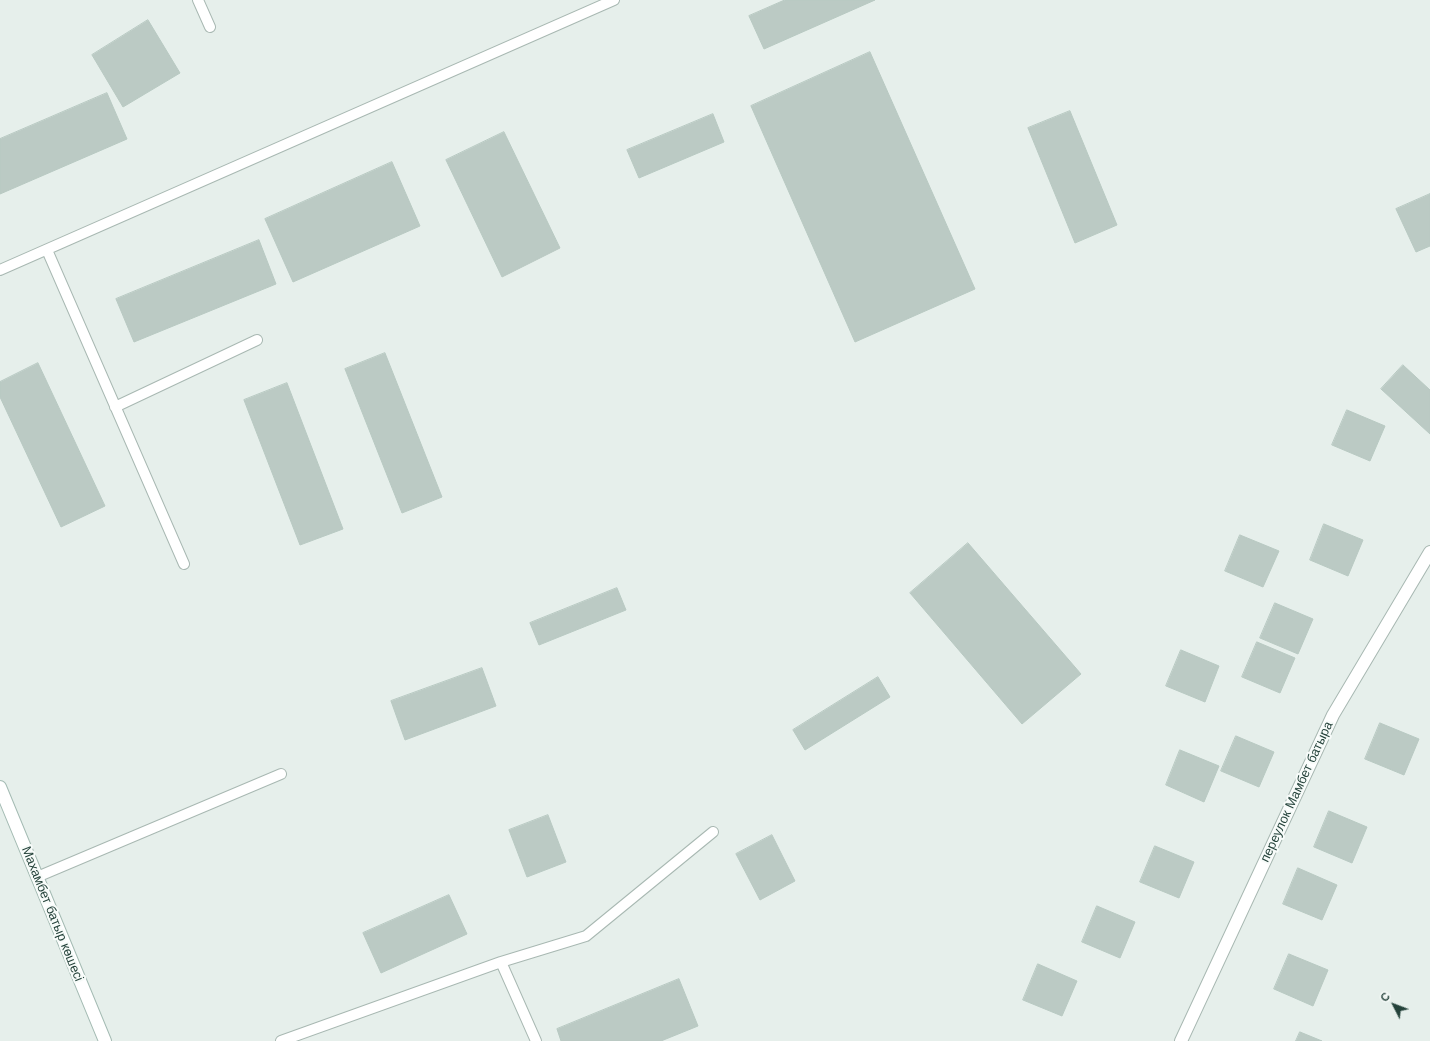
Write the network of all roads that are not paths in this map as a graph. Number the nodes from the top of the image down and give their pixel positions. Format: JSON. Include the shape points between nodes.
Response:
{"nodes":[{"id":1,"x":198,"y":0,"type":"edge"},
{"id":2,"x":614,"y":0,"type":"edge"},
{"id":3,"x":210,"y":27,"type":"dead end"},
{"id":4,"x":47,"y":250,"type":"junction"},
{"id":5,"x":0,"y":270,"type":"edge"},
{"id":6,"x":257,"y":340,"type":"dead end"},
{"id":7,"x":115,"y":406,"type":"junction"},
{"id":8,"x":1430,"y":552,"type":"edge"},
{"id":9,"x":184,"y":564,"type":"dead end"},
{"id":10,"x":281,"y":774,"type":"dead end"},
{"id":11,"x":0,"y":787,"type":"edge"},
{"id":12,"x":713,"y":832,"type":"dead end"},
{"id":13,"x":37,"y":877,"type":"junction"},
{"id":14,"x":501,"y":962,"type":"junction"},
{"id":15,"x":105,"y":1041,"type":"edge"},
{"id":16,"x":281,"y":1041,"type":"edge"},
{"id":17,"x":536,"y":1041,"type":"edge"},
{"id":18,"x":1181,"y":1041,"type":"edge"}],
"edges":[{"from":1,"to":3,"type":"lane"},
{"from":2,"to":4,"type":"lane"},
{"from":4,"to":5,"type":"lane"},
{"from":4,"to":7,"type":"lane"},
{"from":6,"to":7,"type":"lane"},
{"from":7,"to":9,"type":"lane"},
{"from":8,"to":18,"type":"street","name":"переулок Мамбет батыра","via":[[1333,715]]},
{"from":10,"to":13,"type":"lane"},
{"from":11,"to":13,"type":"street","name":"Махамбет батыр көшесі"},
{"from":12,"to":14,"type":"lane","via":[[586,936]]},
{"from":13,"to":15,"type":"street","name":"Махамбет батыр көшесі"},
{"from":14,"to":16,"type":"lane"},
{"from":14,"to":17,"type":"lane"}]}
